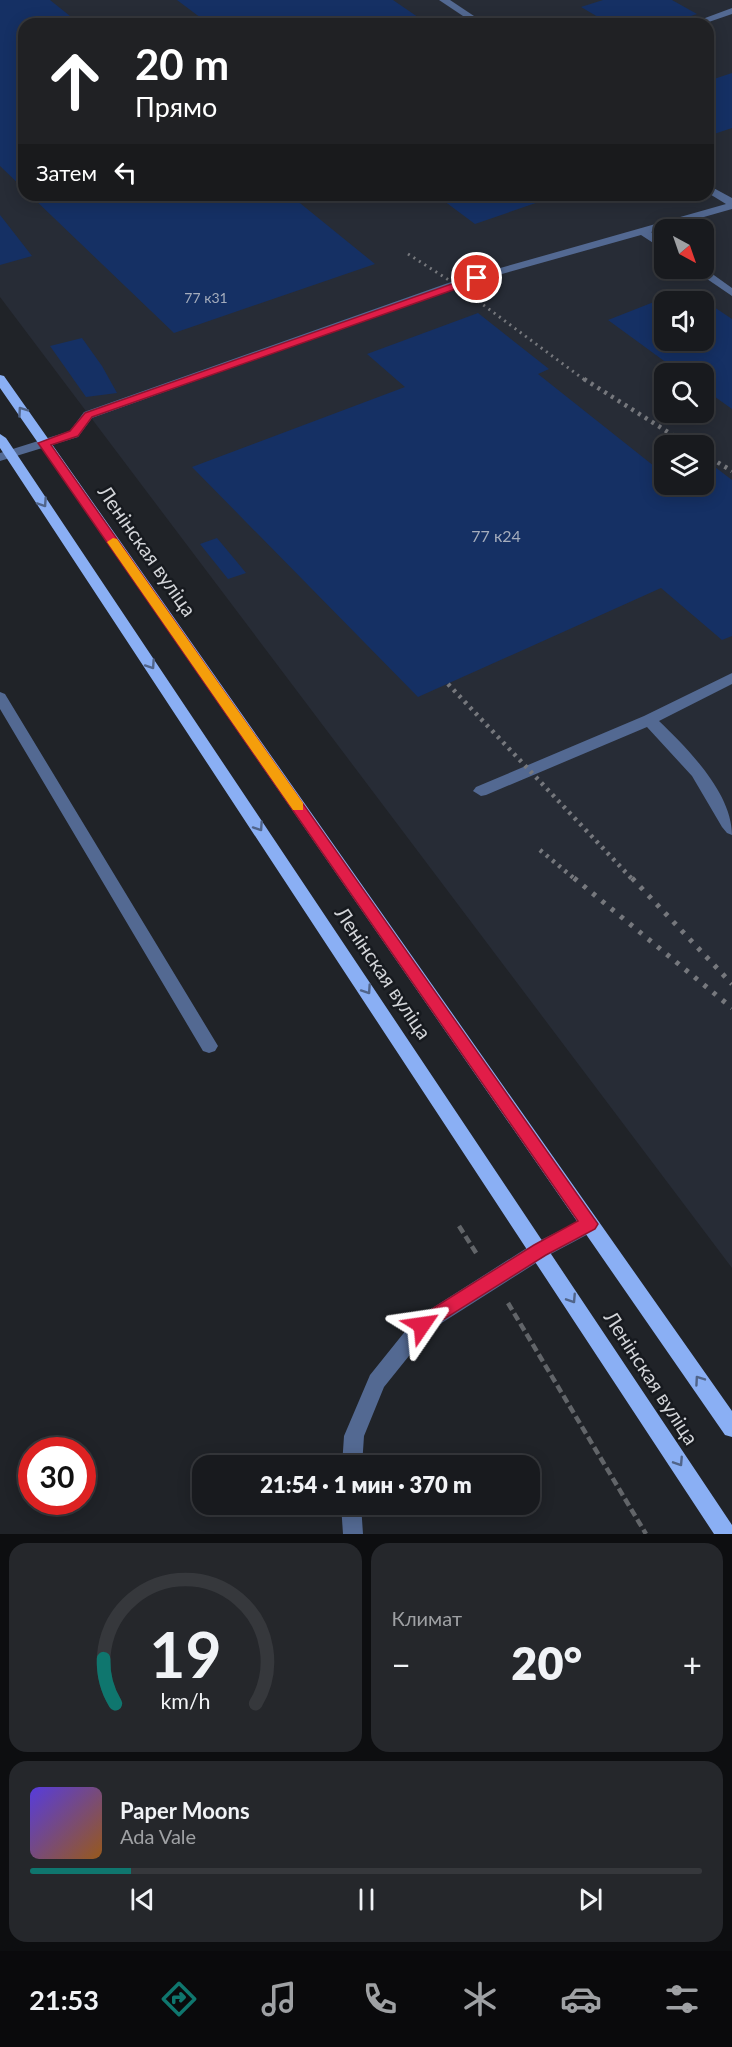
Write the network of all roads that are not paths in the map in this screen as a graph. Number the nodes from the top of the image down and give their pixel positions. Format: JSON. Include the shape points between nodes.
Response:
{"nodes":[{"id":1,"x":444,"y":0,"type":"edge"},
{"id":2,"x":732,"y":12,"type":"edge"},
{"id":3,"x":472,"y":18,"type":"edge"},
{"id":4,"x":713,"y":18,"type":"edge"},
{"id":5,"x":714,"y":192,"type":"edge"},
{"id":6,"x":732,"y":204,"type":"edge"},
{"id":7,"x":642,"y":231,"type":"junction"},
{"id":8,"x":654,"y":240,"type":"edge"},
{"id":9,"x":712,"y":279,"type":"edge"},
{"id":10,"x":732,"y":293,"type":"edge"},
{"id":11,"x":0,"y":379,"type":"edge"},
{"id":12,"x":0,"y":438,"type":"edge"},
{"id":13,"x":44,"y":443,"type":"junction"},
{"id":14,"x":5,"y":456,"type":"edge"},
{"id":15,"x":732,"y":678,"type":"edge"},
{"id":16,"x":0,"y":697,"type":"edge"},
{"id":17,"x":649,"y":720,"type":"junction"},
{"id":18,"x":481,"y":791,"type":"dead end"},
{"id":19,"x":732,"y":829,"type":"edge"},
{"id":20,"x":209,"y":1046,"type":"dead end"},
{"id":21,"x":589,"y":1224,"type":"junction"},
{"id":22,"x":540,"y":1250,"type":"junction"},
{"id":23,"x":732,"y":1428,"type":"edge"},
{"id":24,"x":353,"y":1455,"type":"edge"},
{"id":25,"x":351,"y":1515,"type":"edge"},
{"id":26,"x":352,"y":1534,"type":"edge"},
{"id":27,"x":726,"y":1534,"type":"edge"}],
"edges":[{"from":1,"to":3,"type":"street"},
{"from":2,"to":4,"type":"street"},
{"from":5,"to":6,"type":"street"},
{"from":6,"to":7,"type":"street"},
{"from":7,"to":8,"type":"street"},
{"from":7,"to":13,"type":"street","via":[[443,288],[88,415],[74,434]]},
{"from":9,"to":10,"type":"street"},
{"from":13,"to":11,"type":"main road","name":"Ленінская вуліца","one_way":true},
{"from":12,"to":14,"type":"main road","name":"Ленінская вуліца"},
{"from":13,"to":14,"type":"street"},
{"from":13,"to":21,"type":"main road","name":"Ленінская вуліца"},
{"from":14,"to":22,"type":"main road","name":"Ленінская вуліца","one_way":true},
{"from":15,"to":17,"type":"street"},
{"from":16,"to":20,"type":"street"},
{"from":17,"to":18,"type":"street"},
{"from":17,"to":19,"type":"street","via":[[686,758]]},
{"from":21,"to":22,"type":"street"},
{"from":23,"to":21,"type":"main road","name":"Ленінская вуліца","one_way":true},
{"from":22,"to":24,"type":"street","via":[[422,1325],[377,1381],[354,1436]]},
{"from":22,"to":27,"type":"main road","name":"Ленінская вуліца","one_way":true},
{"from":25,"to":26,"type":"street"}]}
